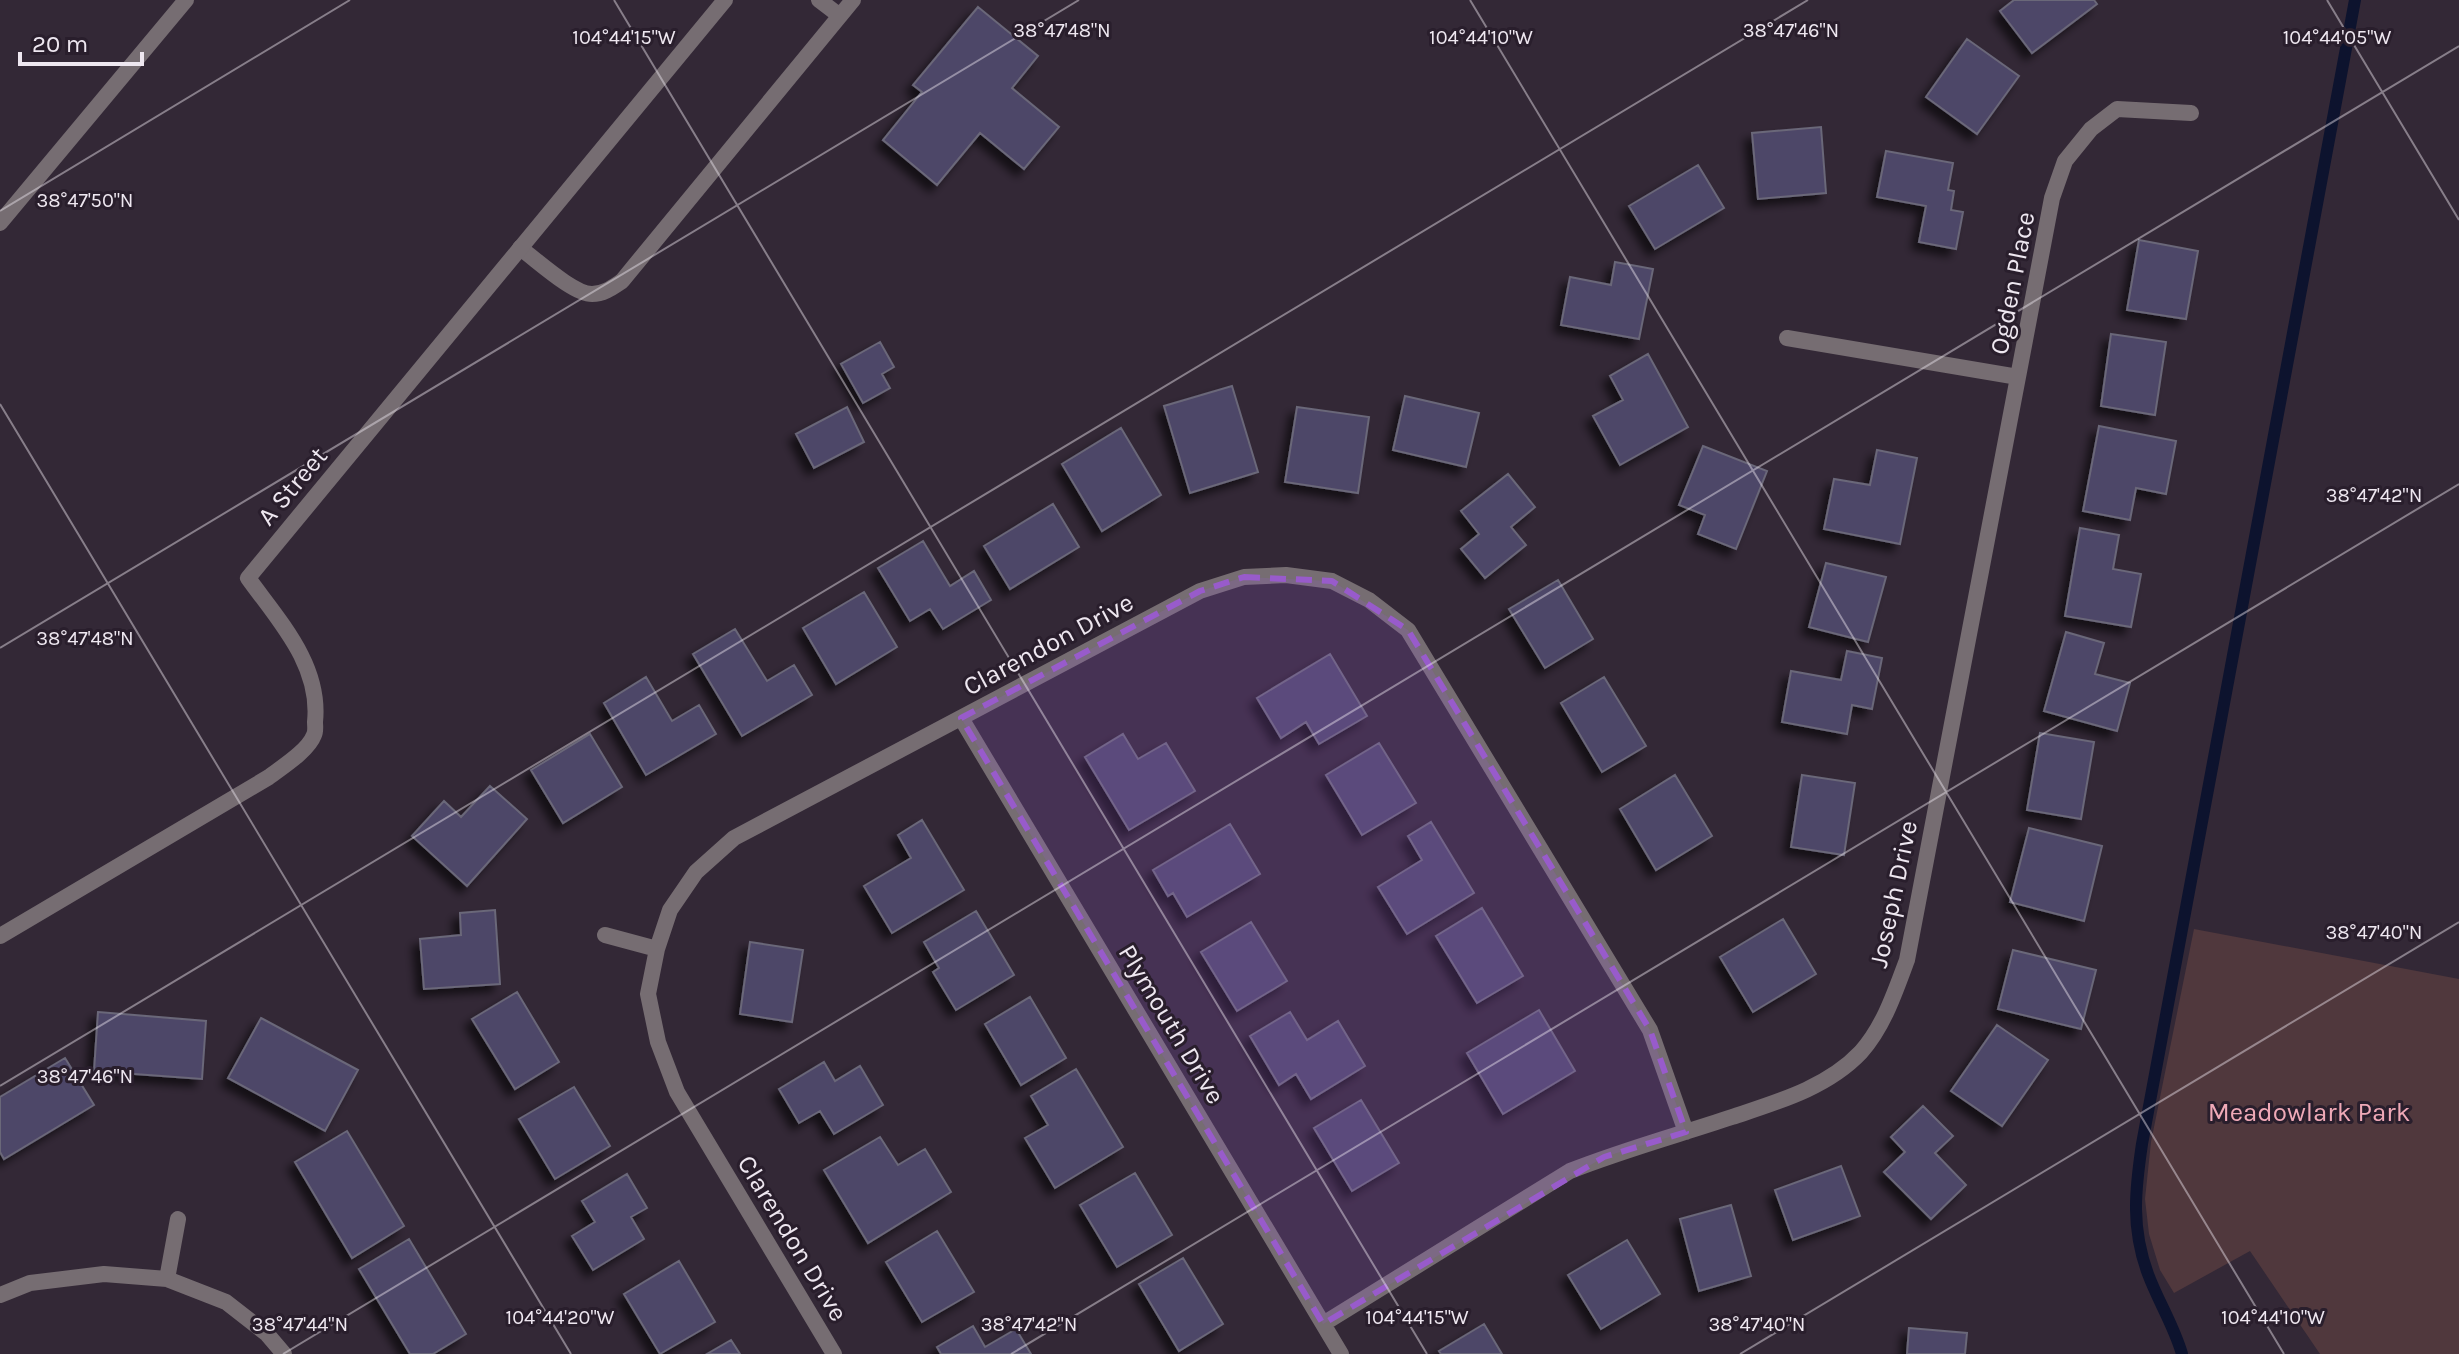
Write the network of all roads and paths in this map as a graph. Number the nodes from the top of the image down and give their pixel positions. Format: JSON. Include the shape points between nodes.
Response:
{"nodes":[{"id":1,"x":186,"y":0,"type":"edge"},
{"id":2,"x":725,"y":0,"type":"edge"},
{"id":3,"x":819,"y":0,"type":"edge"},
{"id":4,"x":853,"y":0,"type":"edge"},
{"id":5,"x":840,"y":16,"type":"junction"},
{"id":6,"x":2191,"y":113,"type":"dead end"},
{"id":7,"x":0,"y":223,"type":"edge"},
{"id":8,"x":520,"y":248,"type":"junction"},
{"id":9,"x":1787,"y":338,"type":"dead end"},
{"id":10,"x":2018,"y":377,"type":"junction"},
{"id":11,"x":961,"y":718,"type":"junction"},
{"id":12,"x":605,"y":935,"type":"dead end"},
{"id":13,"x":0,"y":936,"type":"edge"},
{"id":14,"x":657,"y":949,"type":"junction"},
{"id":15,"x":1686,"y":1132,"type":"junction"},
{"id":16,"x":178,"y":1219,"type":"dead end"},
{"id":17,"x":167,"y":1279,"type":"junction"},
{"id":18,"x":0,"y":1295,"type":"edge"},
{"id":19,"x":1323,"y":1324,"type":"junction"},
{"id":20,"x":284,"y":1354,"type":"edge"},
{"id":21,"x":834,"y":1354,"type":"edge"},
{"id":22,"x":1341,"y":1354,"type":"edge"}],
"edges":[{"from":1,"to":7,"type":"street"},
{"from":2,"to":8,"type":"street","name":"A Street"},
{"from":3,"to":5,"type":"street"},
{"from":4,"to":5,"type":"street"},
{"from":5,"to":8,"type":"street","via":[[622,281],[590,295]]},
{"from":6,"to":10,"type":"street","name":"Ogden Place","via":[[2117,109],[2091,129],[2065,161],[2052,198]]},
{"from":8,"to":13,"type":"street","name":"A Street","via":[[248,578],[295,641],[309,674],[317,704],[314,735],[269,777]]},
{"from":9,"to":10,"type":"street","name":"Ogden Place"},
{"from":10,"to":15,"type":"street","name":"Joseph Drive","via":[[1907,960],[1884,1019],[1861,1052],[1831,1077],[1789,1098]]},
{"from":11,"to":14,"type":"street","name":"Clarendon Drive","via":[[734,838],[696,872],[670,910]]},
{"from":11,"to":15,"type":"street","name":"Clarendon Drive","via":[[1200,591],[1244,577],[1332,581],[1369,600],[1408,630],[1650,1030]]},
{"from":11,"to":19,"type":"street","name":"Plymouth Drive"},
{"from":12,"to":14,"type":"street"},
{"from":14,"to":21,"type":"street","name":"Clarendon Drive","via":[[648,994],[658,1042],[677,1092]]},
{"from":15,"to":19,"type":"street","name":"Joseph Drive","via":[[1570,1171]]},
{"from":16,"to":17,"type":"street"},
{"from":17,"to":18,"type":"street","via":[[104,1274],[30,1283]]},
{"from":17,"to":20,"type":"street","via":[[226,1302]]},
{"from":19,"to":22,"type":"street","name":"Plymouth Drive"}]}
